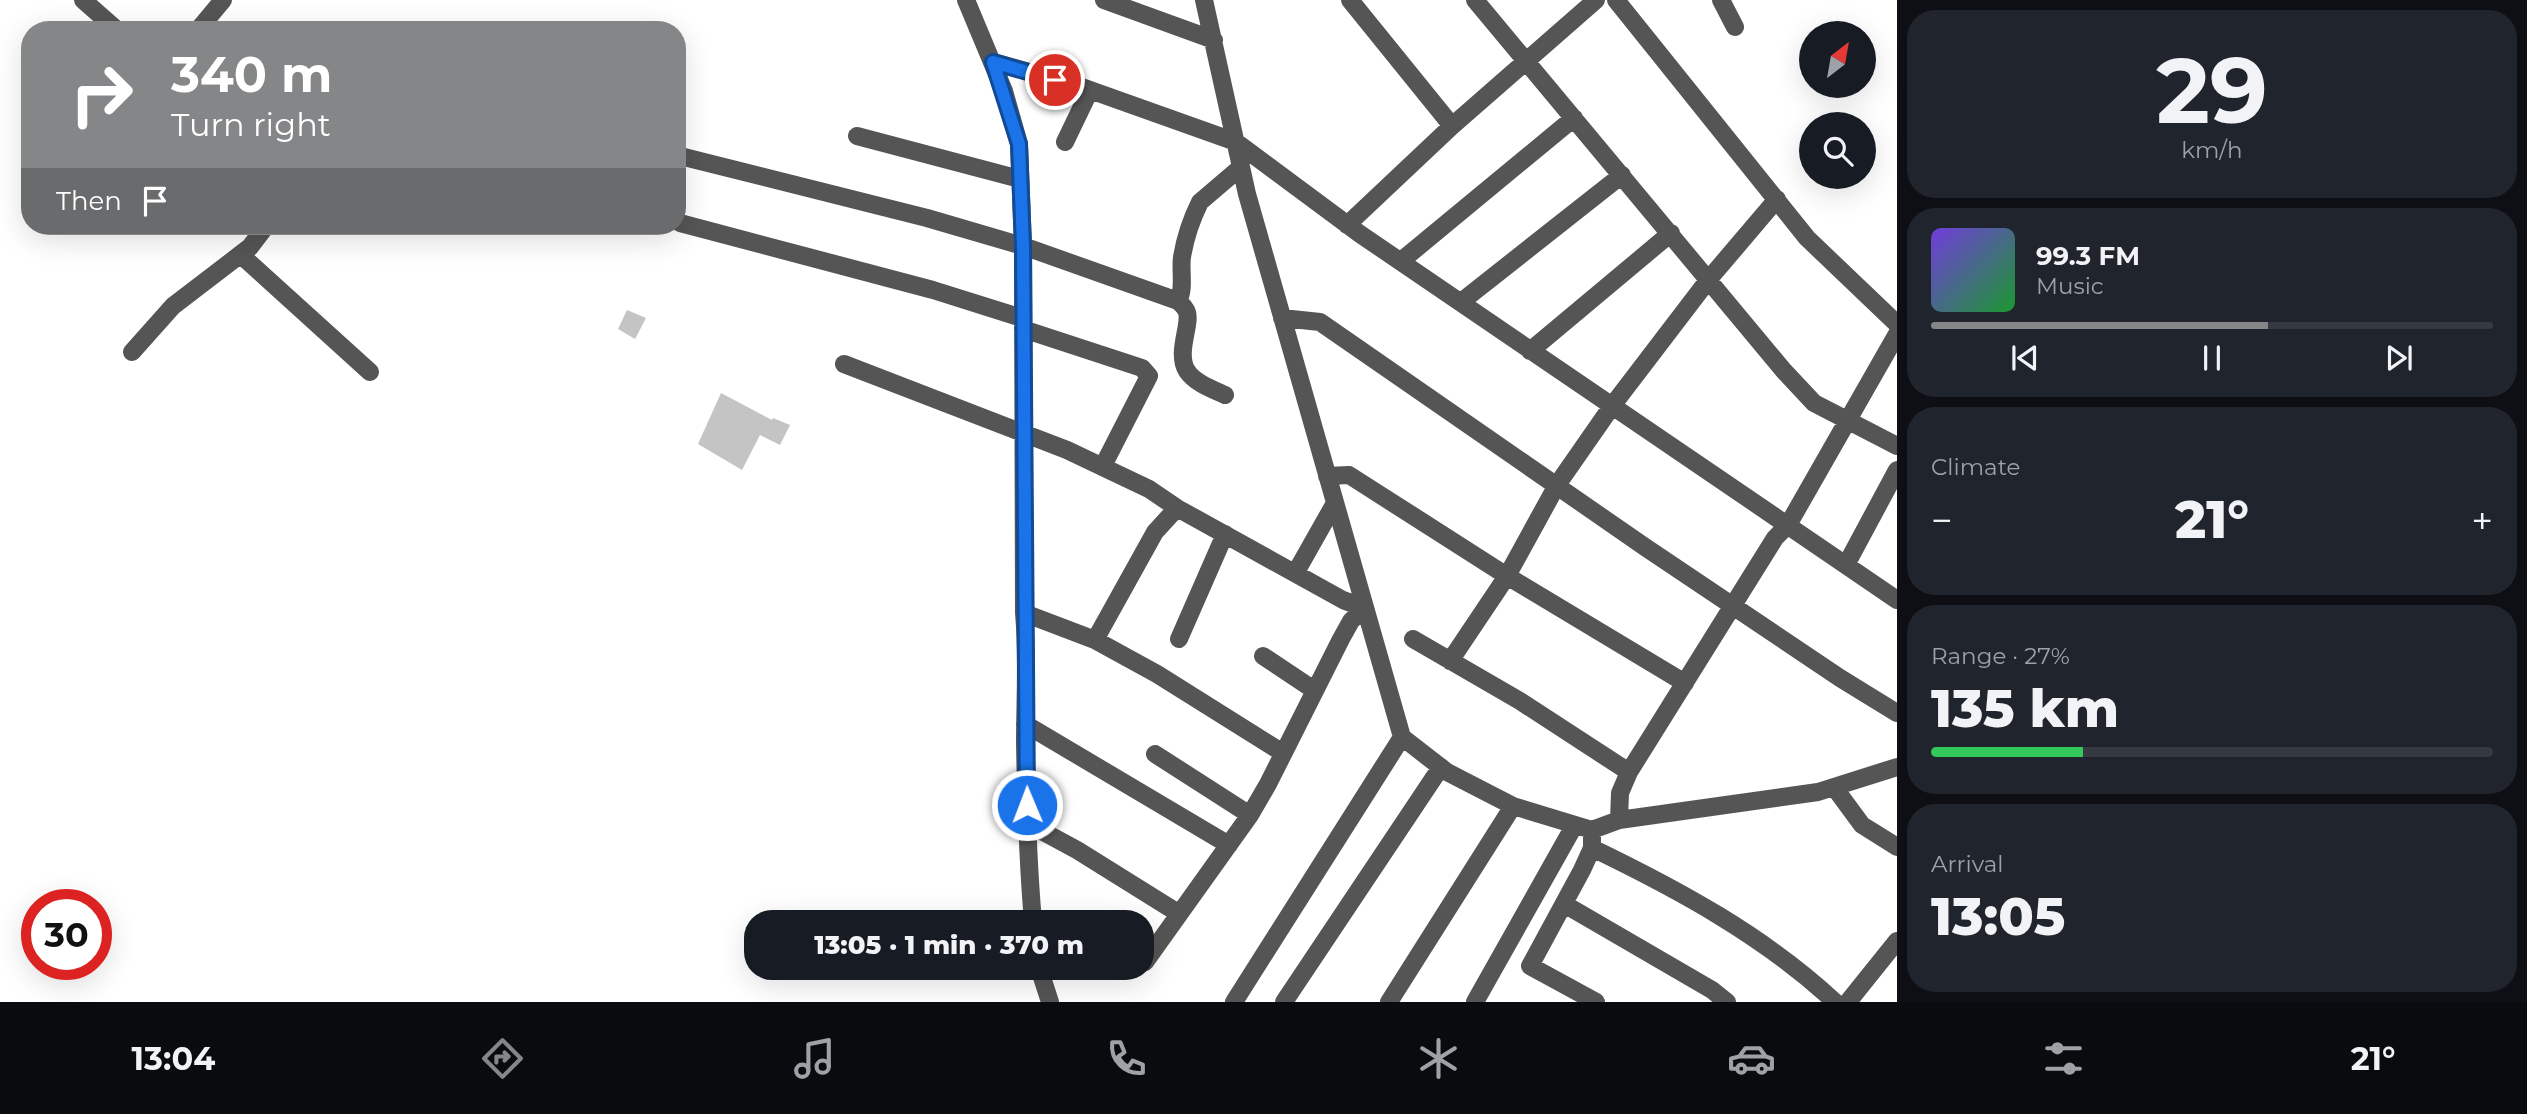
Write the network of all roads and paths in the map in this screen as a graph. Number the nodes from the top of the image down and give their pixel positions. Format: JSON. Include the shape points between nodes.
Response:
{"nodes":[{"id":1,"x":83,"y":0,"type":"edge"},
{"id":2,"x":223,"y":0,"type":"edge"},
{"id":3,"x":966,"y":0,"type":"edge"},
{"id":4,"x":1104,"y":0,"type":"edge"},
{"id":5,"x":1204,"y":0,"type":"edge"},
{"id":6,"x":1350,"y":0,"type":"edge"},
{"id":7,"x":1475,"y":0,"type":"edge"},
{"id":8,"x":1597,"y":0,"type":"edge"},
{"id":9,"x":1616,"y":0,"type":"edge"},
{"id":10,"x":1721,"y":0,"type":"edge"},
{"id":11,"x":107,"y":21,"type":"edge"},
{"id":12,"x":206,"y":21,"type":"edge"},
{"id":13,"x":1735,"y":27,"type":"dead end"},
{"id":14,"x":1214,"y":40,"type":"junction"},
{"id":15,"x":993,"y":62,"type":"junction"},
{"id":16,"x":1526,"y":62,"type":"junction"},
{"id":17,"x":1090,"y":90,"type":"junction"},
{"id":18,"x":1573,"y":118,"type":"junction"},
{"id":19,"x":1452,"y":126,"type":"junction"},
{"id":20,"x":857,"y":136,"type":"dead end"},
{"id":21,"x":1065,"y":142,"type":"dead end"},
{"id":22,"x":1236,"y":142,"type":"junction"},
{"id":23,"x":686,"y":158,"type":"edge"},
{"id":24,"x":1241,"y":167,"type":"junction"},
{"id":25,"x":1622,"y":175,"type":"junction"},
{"id":26,"x":1020,"y":179,"type":"junction"},
{"id":27,"x":1777,"y":199,"type":"junction"},
{"id":28,"x":686,"y":225,"type":"edge"},
{"id":29,"x":1347,"y":225,"type":"junction"},
{"id":30,"x":1671,"y":233,"type":"junction"},
{"id":31,"x":259,"y":235,"type":"edge"},
{"id":32,"x":1023,"y":246,"type":"junction"},
{"id":33,"x":241,"y":255,"type":"junction"},
{"id":34,"x":1401,"y":261,"type":"junction"},
{"id":35,"x":1709,"y":279,"type":"junction"},
{"id":36,"x":1178,"y":301,"type":"junction"},
{"id":37,"x":1461,"y":302,"type":"junction"},
{"id":38,"x":1282,"y":318,"type":"junction"},
{"id":39,"x":1023,"y":324,"type":"junction"},
{"id":40,"x":1897,"y":324,"type":"edge"},
{"id":41,"x":1897,"y":334,"type":"edge"},
{"id":42,"x":1530,"y":351,"type":"junction"},
{"id":43,"x":132,"y":352,"type":"dead end"},
{"id":44,"x":844,"y":364,"type":"dead end"},
{"id":45,"x":370,"y":372,"type":"dead end"},
{"id":46,"x":1225,"y":395,"type":"dead end"},
{"id":47,"x":1612,"y":406,"type":"junction"},
{"id":48,"x":1845,"y":421,"type":"junction"},
{"id":49,"x":1024,"y":435,"type":"junction"},
{"id":50,"x":1897,"y":446,"type":"edge"},
{"id":51,"x":1103,"y":466,"type":"junction"},
{"id":52,"x":1897,"y":470,"type":"edge"},
{"id":53,"x":1327,"y":476,"type":"junction"},
{"id":54,"x":1557,"y":485,"type":"junction"},
{"id":55,"x":1335,"y":503,"type":"junction"},
{"id":56,"x":1177,"y":508,"type":"junction"},
{"id":57,"x":1788,"y":525,"type":"junction"},
{"id":58,"x":1225,"y":534,"type":"junction"},
{"id":59,"x":1846,"y":565,"type":"junction"},
{"id":60,"x":1296,"y":572,"type":"junction"},
{"id":61,"x":1507,"y":576,"type":"junction"},
{"id":62,"x":1895,"y":594,"type":"edge"},
{"id":63,"x":1733,"y":606,"type":"junction"},
{"id":64,"x":1364,"y":608,"type":"junction"},
{"id":65,"x":1024,"y":613,"type":"junction"},
{"id":66,"x":1179,"y":639,"type":"dead end"},
{"id":67,"x":1413,"y":639,"type":"dead end"},
{"id":68,"x":1095,"y":640,"type":"junction"},
{"id":69,"x":1263,"y":656,"type":"dead end"},
{"id":70,"x":1450,"y":661,"type":"junction"},
{"id":71,"x":1685,"y":683,"type":"junction"},
{"id":72,"x":1314,"y":690,"type":"junction"},
{"id":73,"x":1897,"y":713,"type":"edge"},
{"id":74,"x":1025,"y":724,"type":"junction"},
{"id":75,"x":1402,"y":737,"type":"junction"},
{"id":76,"x":1283,"y":753,"type":"junction"},
{"id":77,"x":1154,"y":754,"type":"dead end"},
{"id":78,"x":1441,"y":767,"type":"junction"},
{"id":79,"x":1897,"y":767,"type":"edge"},
{"id":80,"x":1629,"y":772,"type":"junction"},
{"id":81,"x":1834,"y":787,"type":"junction"},
{"id":82,"x":1513,"y":806,"type":"junction"},
{"id":83,"x":1250,"y":815,"type":"junction"},
{"id":84,"x":1619,"y":820,"type":"junction"},
{"id":85,"x":1027,"y":823,"type":"junction"},
{"id":86,"x":1574,"y":826,"type":"junction"},
{"id":87,"x":1592,"y":839,"type":"junction"},
{"id":88,"x":1229,"y":845,"type":"junction"},
{"id":89,"x":1897,"y":847,"type":"edge"},
{"id":90,"x":1564,"y":904,"type":"junction"},
{"id":91,"x":1032,"y":910,"type":"edge"},
{"id":92,"x":1178,"y":913,"type":"junction"},
{"id":93,"x":1895,"y":946,"type":"edge"},
{"id":94,"x":1154,"y":949,"type":"edge"},
{"id":95,"x":1043,"y":980,"type":"edge"},
{"id":96,"x":1050,"y":1002,"type":"edge"},
{"id":97,"x":1234,"y":1002,"type":"edge"},
{"id":98,"x":1284,"y":1002,"type":"edge"},
{"id":99,"x":1389,"y":1002,"type":"edge"},
{"id":100,"x":1475,"y":1002,"type":"edge"},
{"id":101,"x":1596,"y":1002,"type":"edge"},
{"id":102,"x":1727,"y":1002,"type":"edge"},
{"id":103,"x":1835,"y":1002,"type":"edge"},
{"id":104,"x":1847,"y":1002,"type":"edge"}],
"edges":[{"from":1,"to":11,"type":"street"},
{"from":2,"to":12,"type":"street"},
{"from":3,"to":15,"type":"street"},
{"from":4,"to":14,"type":"street"},
{"from":5,"to":14,"type":"street"},
{"from":6,"to":19,"type":"street"},
{"from":7,"to":16,"type":"street"},
{"from":8,"to":16,"type":"street"},
{"from":9,"to":27,"type":"street"},
{"from":10,"to":13,"type":"street"},
{"from":14,"to":22,"type":"street"},
{"from":15,"to":17,"type":"street"},
{"from":15,"to":26,"type":"street","via":[[1019,144]]},
{"from":16,"to":18,"type":"street"},
{"from":16,"to":19,"type":"street"},
{"from":17,"to":21,"type":"street"},
{"from":17,"to":22,"type":"street"},
{"from":18,"to":25,"type":"street"},
{"from":18,"to":34,"type":"street"},
{"from":19,"to":29,"type":"street"},
{"from":20,"to":26,"type":"street"},
{"from":22,"to":24,"type":"street"},
{"from":22,"to":29,"type":"street"},
{"from":23,"to":32,"type":"street"},
{"from":24,"to":36,"type":"street","via":[[1196,210],[1182,254]]},
{"from":24,"to":38,"type":"street"},
{"from":25,"to":30,"type":"street"},
{"from":25,"to":37,"type":"street"},
{"from":26,"to":32,"type":"street"},
{"from":27,"to":35,"type":"street"},
{"from":27,"to":40,"type":"street","via":[[1807,238]]},
{"from":28,"to":39,"type":"street","via":[[933,290]]},
{"from":29,"to":34,"type":"street"},
{"from":30,"to":35,"type":"street"},
{"from":30,"to":42,"type":"street"},
{"from":31,"to":33,"type":"street"},
{"from":32,"to":36,"type":"street"},
{"from":32,"to":39,"type":"street"},
{"from":33,"to":43,"type":"street","via":[[173,306]]},
{"from":33,"to":45,"type":"street"},
{"from":34,"to":37,"type":"street"},
{"from":35,"to":47,"type":"street"},
{"from":35,"to":48,"type":"street","via":[[1814,403]]},
{"from":36,"to":46,"type":"street","via":[[1188,317],[1183,339],[1187,371]]},
{"from":37,"to":42,"type":"street"},
{"from":38,"to":53,"type":"street"},
{"from":38,"to":54,"type":"street","via":[[1320,322]]},
{"from":39,"to":49,"type":"street"},
{"from":39,"to":51,"type":"street","via":[[1148,373]]},
{"from":41,"to":48,"type":"street"},
{"from":42,"to":47,"type":"street"},
{"from":44,"to":49,"type":"street"},
{"from":47,"to":54,"type":"street"},
{"from":47,"to":57,"type":"street"},
{"from":48,"to":50,"type":"street"},
{"from":48,"to":57,"type":"street"},
{"from":49,"to":51,"type":"street"},
{"from":49,"to":65,"type":"street"},
{"from":51,"to":56,"type":"street"},
{"from":52,"to":59,"type":"street"},
{"from":53,"to":55,"type":"street"},
{"from":53,"to":61,"type":"street","via":[[1349,475]]},
{"from":54,"to":61,"type":"street"},
{"from":54,"to":63,"type":"street"},
{"from":55,"to":60,"type":"street"},
{"from":55,"to":64,"type":"street"},
{"from":56,"to":58,"type":"street"},
{"from":56,"to":68,"type":"street","via":[[1155,532]]},
{"from":57,"to":59,"type":"street"},
{"from":57,"to":63,"type":"street"},
{"from":58,"to":60,"type":"street"},
{"from":58,"to":66,"type":"street"},
{"from":59,"to":62,"type":"street"},
{"from":60,"to":64,"type":"street"},
{"from":61,"to":70,"type":"street"},
{"from":61,"to":71,"type":"street"},
{"from":63,"to":71,"type":"street"},
{"from":63,"to":73,"type":"street"},
{"from":64,"to":72,"type":"street"},
{"from":64,"to":75,"type":"street"},
{"from":65,"to":68,"type":"street"},
{"from":65,"to":74,"type":"street"},
{"from":67,"to":70,"type":"street"},
{"from":68,"to":76,"type":"street"},
{"from":69,"to":72,"type":"street"},
{"from":70,"to":80,"type":"street"},
{"from":71,"to":80,"type":"street"},
{"from":72,"to":76,"type":"street"},
{"from":74,"to":85,"type":"street"},
{"from":74,"to":88,"type":"street"},
{"from":75,"to":78,"type":"street"},
{"from":75,"to":97,"type":"street"},
{"from":76,"to":83,"type":"street"},
{"from":77,"to":83,"type":"street"},
{"from":78,"to":82,"type":"street"},
{"from":78,"to":98,"type":"street"},
{"from":79,"to":81,"type":"street"},
{"from":80,"to":84,"type":"street","via":[[1620,793]]},
{"from":81,"to":84,"type":"street"},
{"from":81,"to":89,"type":"street","via":[[1862,825]]},
{"from":82,"to":86,"type":"street"},
{"from":82,"to":99,"type":"street"},
{"from":83,"to":88,"type":"street"},
{"from":84,"to":87,"type":"street"},
{"from":85,"to":91,"type":"street"},
{"from":85,"to":92,"type":"street"},
{"from":86,"to":87,"type":"street"},
{"from":86,"to":100,"type":"street"},
{"from":87,"to":90,"type":"street"},
{"from":87,"to":103,"type":"street","via":[[1727,920]]},
{"from":88,"to":92,"type":"street"},
{"from":90,"to":101,"type":"street","via":[[1530,966]]},
{"from":90,"to":102,"type":"street"},
{"from":92,"to":94,"type":"street"},
{"from":93,"to":104,"type":"street"},
{"from":95,"to":96,"type":"street"}]}
